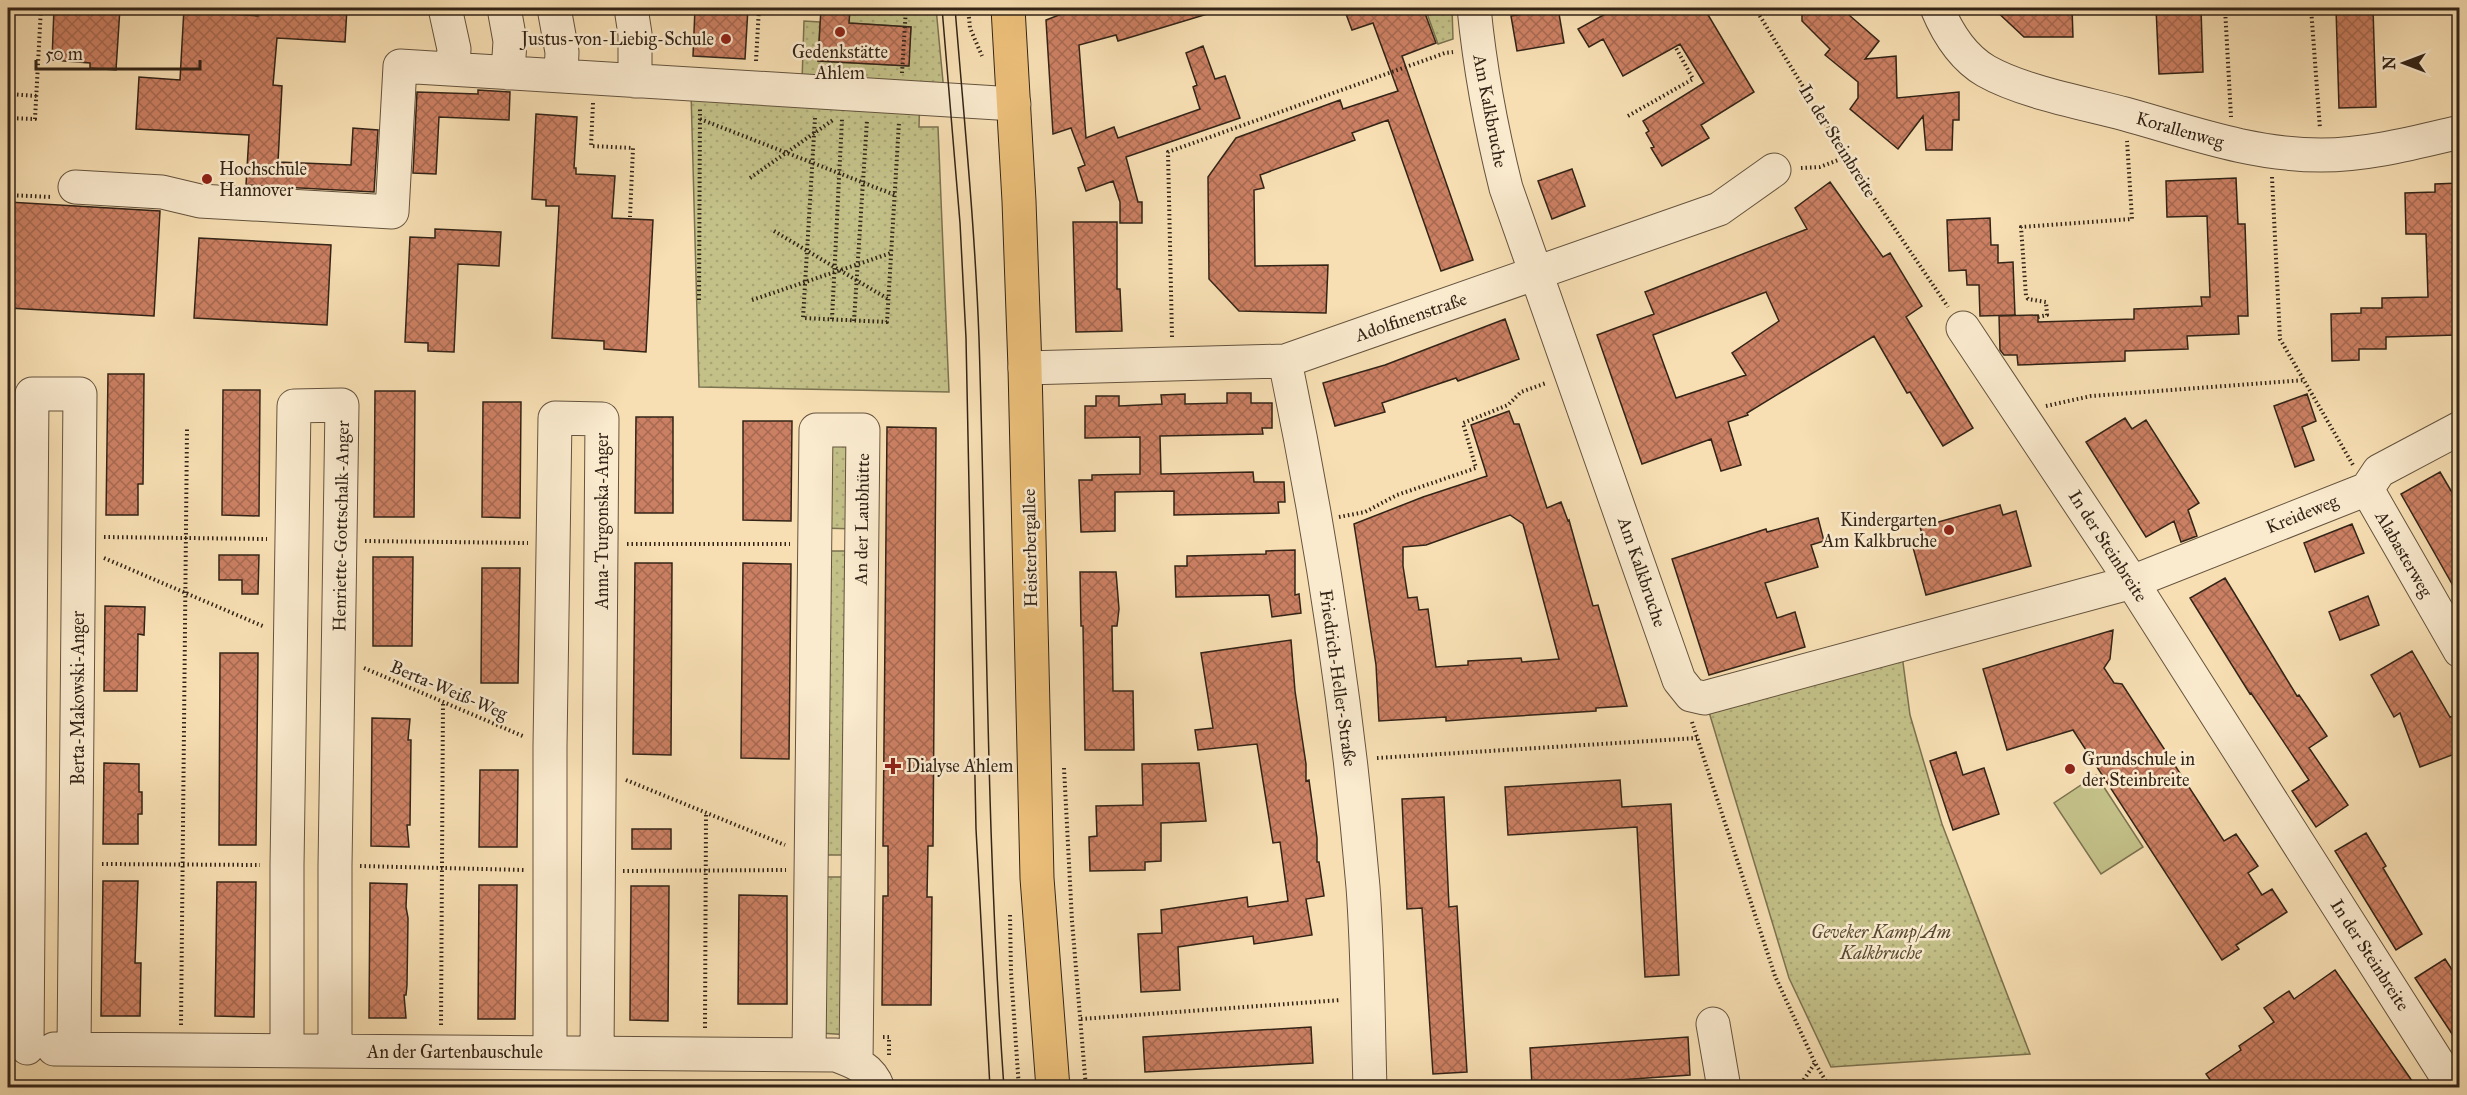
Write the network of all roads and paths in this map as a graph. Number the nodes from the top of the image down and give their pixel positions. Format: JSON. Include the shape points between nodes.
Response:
{"nodes":[{"id":1,"x":18,"y":8,"type":"edge"},
{"id":2,"x":41,"y":8,"type":"edge"},
{"id":3,"x":445,"y":8,"type":"edge"},
{"id":4,"x":504,"y":8,"type":"edge"},
{"id":5,"x":555,"y":8,"type":"edge"},
{"id":6,"x":631,"y":8,"type":"edge"},
{"id":7,"x":759,"y":8,"type":"edge"},
{"id":8,"x":906,"y":8,"type":"edge"},
{"id":9,"x":968,"y":8,"type":"edge"},
{"id":10,"x":1008,"y":8,"type":"edge"},
{"id":11,"x":1474,"y":8,"type":"edge"},
{"id":12,"x":1755,"y":8,"type":"edge"},
{"id":13,"x":1936,"y":8,"type":"edge"},
{"id":14,"x":2224,"y":8,"type":"edge"},
{"id":15,"x":2311,"y":8,"type":"edge"},
{"id":16,"x":1676,"y":48,"type":"dead end"},
{"id":17,"x":1478,"y":50,"type":"junction"},
{"id":18,"x":983,"y":63,"type":"dead end"},
{"id":19,"x":453,"y":69,"type":"junction"},
{"id":20,"x":508,"y":73,"type":"junction"},
{"id":21,"x":561,"y":76,"type":"junction"},
{"id":22,"x":594,"y":78,"type":"junction"},
{"id":23,"x":635,"y":81,"type":"junction"},
{"id":24,"x":700,"y":85,"type":"junction"},
{"id":25,"x":754,"y":88,"type":"junction"},
{"id":26,"x":817,"y":92,"type":"junction"},
{"id":27,"x":8,"y":94,"type":"edge"},
{"id":28,"x":868,"y":95,"type":"junction"},
{"id":29,"x":37,"y":96,"type":"junction"},
{"id":30,"x":901,"y":97,"type":"junction"},
{"id":31,"x":1014,"y":104,"type":"junction"},
{"id":32,"x":2125,"y":114,"type":"junction"},
{"id":33,"x":1628,"y":116,"type":"dead end"},
{"id":34,"x":8,"y":118,"type":"edge"},
{"id":35,"x":700,"y":118,"type":"junction"},
{"id":36,"x":2460,"y":132,"type":"edge"},
{"id":37,"x":814,"y":133,"type":"junction"},
{"id":38,"x":2232,"y":145,"type":"junction"},
{"id":39,"x":786,"y":152,"type":"junction"},
{"id":40,"x":2269,"y":153,"type":"junction"},
{"id":41,"x":2321,"y":155,"type":"junction"},
{"id":42,"x":1846,"y":158,"type":"junction"},
{"id":43,"x":812,"y":163,"type":"junction"},
{"id":44,"x":1774,"y":170,"type":"joint"},
{"id":45,"x":840,"y":174,"type":"junction"},
{"id":46,"x":750,"y":178,"type":"dead end"},
{"id":47,"x":864,"y":183,"type":"junction"},
{"id":48,"x":75,"y":187,"type":"dead end"},
{"id":49,"x":895,"y":195,"type":"junction"},
{"id":50,"x":630,"y":217,"type":"dead end"},
{"id":51,"x":774,"y":231,"type":"dead end"},
{"id":52,"x":808,"y":251,"type":"junction"},
{"id":53,"x":891,"y":254,"type":"junction"},
{"id":54,"x":858,"y":265,"type":"junction"},
{"id":55,"x":834,"y":267,"type":"junction"},
{"id":56,"x":840,"y":271,"type":"junction"},
{"id":57,"x":834,"y":273,"type":"junction"},
{"id":58,"x":1538,"y":274,"type":"junction"},
{"id":59,"x":856,"y":280,"type":"junction"},
{"id":60,"x":805,"y":283,"type":"junction"},
{"id":61,"x":888,"y":299,"type":"junction"},
{"id":62,"x":699,"y":300,"type":"dead end"},
{"id":63,"x":752,"y":300,"type":"dead end"},
{"id":64,"x":2038,"y":317,"type":"dead end"},
{"id":65,"x":832,"y":320,"type":"junction"},
{"id":66,"x":854,"y":321,"type":"junction"},
{"id":67,"x":1963,"y":328,"type":"joint"},
{"id":68,"x":1285,"y":361,"type":"junction"},
{"id":69,"x":1172,"y":364,"type":"junction"},
{"id":70,"x":1025,"y":368,"type":"junction"},
{"id":71,"x":1573,"y":374,"type":"junction"},
{"id":72,"x":2305,"y":380,"type":"junction"},
{"id":73,"x":2019,"y":412,"type":"junction"},
{"id":74,"x":187,"y":428,"type":"dead end"},
{"id":75,"x":2460,"y":428,"type":"edge"},
{"id":76,"x":2367,"y":489,"type":"junction"},
{"id":77,"x":1315,"y":521,"type":"junction"},
{"id":78,"x":29,"y":534,"type":"junction"},
{"id":79,"x":186,"y":538,"type":"junction"},
{"id":80,"x":293,"y":539,"type":"junction"},
{"id":81,"x":340,"y":541,"type":"junction"},
{"id":82,"x":79,"y":542,"type":"junction"},
{"id":83,"x":552,"y":543,"type":"junction"},
{"id":84,"x":602,"y":544,"type":"junction"},
{"id":85,"x":815,"y":544,"type":"junction"},
{"id":86,"x":862,"y":545,"type":"junction"},
{"id":87,"x":2132,"y":582,"type":"junction"},
{"id":88,"x":186,"y":593,"type":"junction"},
{"id":89,"x":290,"y":638,"type":"junction"},
{"id":90,"x":2460,"y":651,"type":"edge"},
{"id":91,"x":339,"y":657,"type":"junction"},
{"id":92,"x":1691,"y":695,"type":"junction"},
{"id":93,"x":443,"y":702,"type":"junction"},
{"id":94,"x":1696,"y":738,"type":"junction"},
{"id":95,"x":550,"y":747,"type":"junction"},
{"id":96,"x":1349,"y":759,"type":"junction"},
{"id":97,"x":599,"y":768,"type":"junction"},
{"id":98,"x":706,"y":813,"type":"junction"},
{"id":99,"x":28,"y":858,"type":"junction"},
{"id":100,"x":77,"y":861,"type":"junction"},
{"id":101,"x":811,"y":863,"type":"junction"},
{"id":102,"x":183,"y":865,"type":"junction"},
{"id":103,"x":288,"y":866,"type":"junction"},
{"id":104,"x":335,"y":866,"type":"junction"},
{"id":105,"x":442,"y":868,"type":"junction"},
{"id":106,"x":550,"y":870,"type":"junction"},
{"id":107,"x":705,"y":870,"type":"junction"},
{"id":108,"x":598,"y":871,"type":"junction"},
{"id":109,"x":859,"y":871,"type":"junction"},
{"id":110,"x":1368,"y":998,"type":"junction"},
{"id":111,"x":1081,"y":1019,"type":"dead end"},
{"id":112,"x":1713,"y":1024,"type":"dead end"},
{"id":113,"x":23,"y":1048,"type":"joint"},
{"id":114,"x":74,"y":1049,"type":"junction"},
{"id":115,"x":181,"y":1049,"type":"junction"},
{"id":116,"x":288,"y":1050,"type":"junction"},
{"id":117,"x":335,"y":1051,"type":"junction"},
{"id":118,"x":440,"y":1053,"type":"junction"},
{"id":119,"x":550,"y":1053,"type":"junction"},
{"id":120,"x":597,"y":1053,"type":"junction"},
{"id":121,"x":705,"y":1053,"type":"junction"},
{"id":122,"x":809,"y":1054,"type":"junction"},
{"id":123,"x":856,"y":1063,"type":"junction"},
{"id":124,"x":1815,"y":1064,"type":"junction"},
{"id":125,"x":878,"y":1088,"type":"edge"},
{"id":126,"x":1053,"y":1088,"type":"edge"},
{"id":127,"x":1370,"y":1088,"type":"edge"},
{"id":128,"x":1724,"y":1088,"type":"edge"},
{"id":129,"x":1793,"y":1088,"type":"edge"},
{"id":130,"x":1830,"y":1088,"type":"edge"},
{"id":131,"x":2454,"y":1088,"type":"edge"}],
"edges":[{"from":1,"to":2,"type":"path"},
{"from":2,"to":29,"type":"path"},
{"from":3,"to":19,"type":"street","via":[[454,50]]},
{"from":4,"to":20,"type":"street","via":[[510,41]]},
{"from":5,"to":21,"type":"street","via":[[562,52]]},
{"from":6,"to":23,"type":"street"},
{"from":7,"to":25,"type":"path"},
{"from":8,"to":30,"type":"path"},
{"from":9,"to":18,"type":"path","via":[[970,28]]},
{"from":10,"to":31,"type":"main road","name":"Heisterbergallee"},
{"from":11,"to":17,"type":"street","name":"Am Kalkbruche"},
{"from":12,"to":42,"type":"path","name":"In der Steinbreite"},
{"from":13,"to":32,"type":"street","name":"Korallenweg","via":[[1966,56],[1986,71],[2072,101]]},
{"from":14,"to":38,"type":"path"},
{"from":15,"to":41,"type":"path"},
{"from":16,"to":33,"type":"path","via":[[1693,79]]},
{"from":17,"to":58,"type":"street","name":"Am Kalkbruche","via":[[1489,121],[1506,188]]},
{"from":17,"to":69,"type":"path","via":[[1445,52],[1168,152]]},
{"from":19,"to":20,"type":"street"},
{"from":19,"to":48,"type":"street","via":[[400,66],[392,212],[201,201],[162,192]]},
{"from":20,"to":21,"type":"street"},
{"from":21,"to":22,"type":"street"},
{"from":22,"to":23,"type":"street"},
{"from":22,"to":50,"type":"path","via":[[591,146],[633,148]]},
{"from":23,"to":24,"type":"street"},
{"from":24,"to":25,"type":"street"},
{"from":24,"to":35,"type":"path"},
{"from":25,"to":26,"type":"street"},
{"from":26,"to":28,"type":"street"},
{"from":26,"to":37,"type":"path"},
{"from":27,"to":29,"type":"path"},
{"from":28,"to":30,"type":"street"},
{"from":28,"to":47,"type":"path"},
{"from":29,"to":34,"type":"path","via":[[35,119]]},
{"from":30,"to":31,"type":"street"},
{"from":30,"to":49,"type":"path"},
{"from":31,"to":70,"type":"main road","name":"Heisterbergallee"},
{"from":32,"to":38,"type":"street","name":"Korallenweg"},
{"from":32,"to":64,"type":"path","via":[[2132,219],[2021,227],[2026,296],[2046,302],[2047,315]]},
{"from":35,"to":39,"type":"path"},
{"from":35,"to":62,"type":"path"},
{"from":36,"to":41,"type":"street","name":"Korallenweg","via":[[2382,151]]},
{"from":37,"to":39,"type":"path"},
{"from":37,"to":43,"type":"path"},
{"from":37,"to":45,"type":"path","via":[[843,113]]},
{"from":38,"to":40,"type":"street","name":"Korallenweg"},
{"from":39,"to":43,"type":"path"},
{"from":39,"to":46,"type":"path"},
{"from":40,"to":41,"type":"street","name":"Korallenweg"},
{"from":40,"to":72,"type":"path","via":[[2280,339]]},
{"from":42,"to":44,"type":"path","via":[[1820,167]]},
{"from":42,"to":67,"type":"path","name":"In der Steinbreite"},
{"from":43,"to":45,"type":"path"},
{"from":43,"to":52,"type":"path"},
{"from":44,"to":58,"type":"street","name":"Adolfinenstraße","via":[[1719,209]]},
{"from":45,"to":47,"type":"path"},
{"from":45,"to":55,"type":"path"},
{"from":47,"to":49,"type":"path"},
{"from":47,"to":54,"type":"path"},
{"from":49,"to":53,"type":"path"},
{"from":51,"to":52,"type":"path"},
{"from":52,"to":55,"type":"path"},
{"from":52,"to":60,"type":"path"},
{"from":53,"to":54,"type":"path"},
{"from":53,"to":61,"type":"path"},
{"from":54,"to":56,"type":"path"},
{"from":54,"to":59,"type":"path"},
{"from":55,"to":56,"type":"path"},
{"from":55,"to":57,"type":"path"},
{"from":56,"to":57,"type":"path"},
{"from":56,"to":59,"type":"path"},
{"from":57,"to":60,"type":"path"},
{"from":57,"to":65,"type":"path"},
{"from":58,"to":68,"type":"street","name":"Adolfinenstraße"},
{"from":58,"to":71,"type":"street","name":"Am Kalkbruche"},
{"from":59,"to":61,"type":"path"},
{"from":59,"to":66,"type":"path"},
{"from":60,"to":63,"type":"path"},
{"from":60,"to":65,"type":"path","via":[[803,318]]},
{"from":61,"to":66,"type":"path","via":[[886,322]]},
{"from":65,"to":66,"type":"path"},
{"from":67,"to":73,"type":"street","name":"In der Steinbreite"},
{"from":68,"to":69,"type":"street","name":"Adolfinenstraße"},
{"from":68,"to":77,"type":"street","name":"Friedrich-Heller-Straße"},
{"from":69,"to":70,"type":"street","name":"Adolfinenstraße"},
{"from":70,"to":126,"type":"main road","name":"Heisterbergallee","via":[[1037,878]]},
{"from":71,"to":77,"type":"path","via":[[1521,392],[1508,405],[1463,423],[1476,468],[1397,495],[1365,512]]},
{"from":71,"to":92,"type":"street","name":"Am Kalkbruche","via":[[1679,680]]},
{"from":72,"to":73,"type":"path","via":[[2091,396]]},
{"from":72,"to":76,"type":"path"},
{"from":73,"to":87,"type":"street","name":"In der Steinbreite"},
{"from":74,"to":79,"type":"path"},
{"from":75,"to":76,"type":"street","name":"Kreideweg","via":[[2379,471]]},
{"from":76,"to":87,"type":"street","name":"Kreideweg"},
{"from":76,"to":90,"type":"street","name":"Alabasterweg"},
{"from":77,"to":96,"type":"street","name":"Friedrich-Heller-Straße"},
{"from":78,"to":82,"type":"street"},
{"from":78,"to":82,"type":"street","name":"Berta-Makowski-Anger","via":[[32,394],[80,394]]},
{"from":78,"to":99,"type":"street","name":"Berta-Makowski-Anger"},
{"from":79,"to":80,"type":"path"},
{"from":79,"to":82,"type":"path"},
{"from":79,"to":88,"type":"path"},
{"from":80,"to":81,"type":"street"},
{"from":80,"to":81,"type":"street","name":"Henriette-Gottschalk-Anger","via":[[294,406],[342,405]]},
{"from":80,"to":89,"type":"street","name":"Henriette-Gottschalk-Anger"},
{"from":81,"to":83,"type":"path"},
{"from":81,"to":91,"type":"street","name":"Henriette-Gottschalk-Anger"},
{"from":82,"to":88,"type":"path"},
{"from":82,"to":100,"type":"street","name":"Berta-Makowski-Anger"},
{"from":83,"to":84,"type":"street"},
{"from":83,"to":84,"type":"street","name":"Anna-Turgonska-Anger","via":[[555,418],[602,419]]},
{"from":83,"to":95,"type":"street","name":"Anna-Turgonska-Anger"},
{"from":84,"to":85,"type":"path"},
{"from":84,"to":97,"type":"street","name":"Anna-Turgonska-Anger"},
{"from":85,"to":86,"type":"street"},
{"from":85,"to":86,"type":"street","name":"An der Laubhütte","via":[[816,429],[863,430]]},
{"from":85,"to":101,"type":"street","name":"An der Laubhütte"},
{"from":86,"to":109,"type":"street","name":"An der Laubhütte"},
{"from":87,"to":92,"type":"street","via":[[1704,698]]},
{"from":87,"to":131,"type":"street","name":"In der Steinbreite"},
{"from":88,"to":89,"type":"path"},
{"from":88,"to":102,"type":"path"},
{"from":89,"to":103,"type":"street","name":"Henriette-Gottschalk-Anger"},
{"from":91,"to":93,"type":"path","name":"Berta-Weiß-Weg"},
{"from":91,"to":104,"type":"street","name":"Henriette-Gottschalk-Anger"},
{"from":92,"to":94,"type":"path","via":[[1690,714]]},
{"from":93,"to":95,"type":"path","name":"Berta-Weiß-Weg"},
{"from":93,"to":105,"type":"path"},
{"from":94,"to":96,"type":"path"},
{"from":94,"to":124,"type":"path","via":[[1775,976]]},
{"from":95,"to":106,"type":"street","name":"Anna-Turgonska-Anger"},
{"from":96,"to":110,"type":"street","name":"Friedrich-Heller-Straße","via":[[1363,888]]},
{"from":97,"to":98,"type":"path"},
{"from":97,"to":108,"type":"street","name":"Anna-Turgonska-Anger"},
{"from":98,"to":101,"type":"path"},
{"from":98,"to":107,"type":"path"},
{"from":99,"to":100,"type":"street"},
{"from":99,"to":113,"type":"street","name":"Berta-Makowski-Anger"},
{"from":100,"to":102,"type":"path"},
{"from":100,"to":114,"type":"street","name":"Berta-Makowski-Anger"},
{"from":101,"to":107,"type":"path"},
{"from":101,"to":109,"type":"street"},
{"from":101,"to":122,"type":"street","name":"An der Laubhütte"},
{"from":102,"to":103,"type":"path"},
{"from":102,"to":115,"type":"path"},
{"from":103,"to":104,"type":"street"},
{"from":103,"to":116,"type":"street","name":"Henriette-Gottschalk-Anger"},
{"from":104,"to":105,"type":"path"},
{"from":104,"to":117,"type":"street","name":"Henriette-Gottschalk-Anger"},
{"from":105,"to":106,"type":"path"},
{"from":105,"to":118,"type":"path"},
{"from":106,"to":108,"type":"street"},
{"from":106,"to":119,"type":"street","name":"Anna-Turgonska-Anger"},
{"from":107,"to":108,"type":"path"},
{"from":107,"to":121,"type":"path"},
{"from":108,"to":120,"type":"street","name":"Anna-Turgonska-Anger"},
{"from":109,"to":123,"type":"street","name":"An der Laubhütte"},
{"from":110,"to":111,"type":"path"},
{"from":110,"to":127,"type":"street","name":"Friedrich-Heller-Straße"},
{"from":112,"to":128,"type":"street"},
{"from":113,"to":114,"type":"street","name":"An der Gartenbauschule"},
{"from":114,"to":115,"type":"street","name":"An der Gartenbauschule"},
{"from":115,"to":116,"type":"street","name":"An der Gartenbauschule"},
{"from":116,"to":117,"type":"street","name":"An der Gartenbauschule"},
{"from":117,"to":118,"type":"street","name":"An der Gartenbauschule"},
{"from":118,"to":119,"type":"street","name":"An der Gartenbauschule"},
{"from":119,"to":120,"type":"street","name":"An der Gartenbauschule"},
{"from":120,"to":121,"type":"street","name":"An der Gartenbauschule"},
{"from":121,"to":122,"type":"street","name":"An der Gartenbauschule"},
{"from":122,"to":123,"type":"street","name":"An der Gartenbauschule","via":[[837,1055]]},
{"from":123,"to":125,"type":"street","via":[[870,1074]]},
{"from":124,"to":129,"type":"path"},
{"from":124,"to":130,"type":"path"}]}
